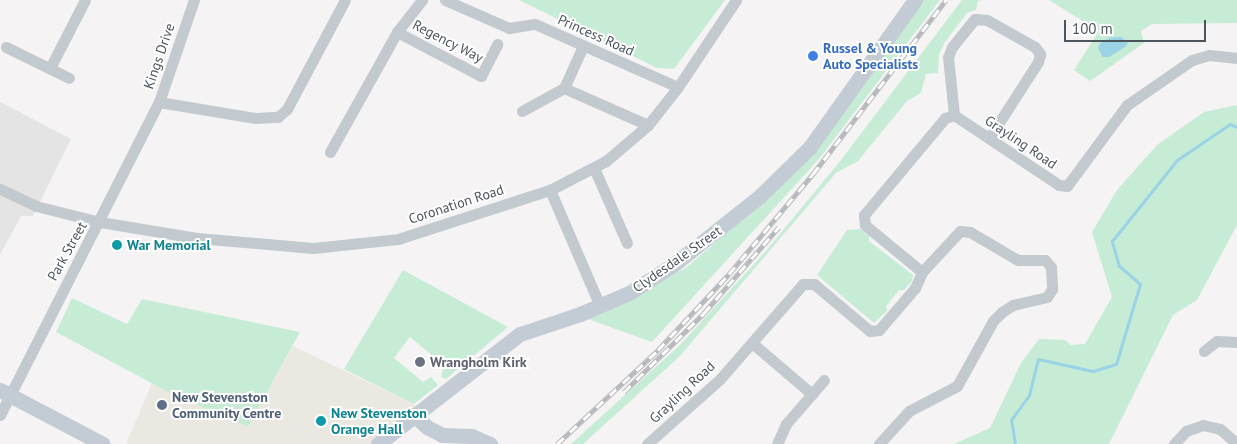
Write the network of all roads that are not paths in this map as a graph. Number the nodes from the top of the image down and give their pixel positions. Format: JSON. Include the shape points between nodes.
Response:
{"nodes":[{"id":1,"x":85,"y":0,"type":"edge"},
{"id":2,"x":194,"y":0,"type":"edge"},
{"id":3,"x":345,"y":0,"type":"edge"},
{"id":4,"x":422,"y":0,"type":"edge"},
{"id":5,"x":445,"y":0,"type":"edge"},
{"id":6,"x":736,"y":0,"type":"edge"},
{"id":7,"x":915,"y":0,"type":"edge"},
{"id":8,"x":397,"y":32,"type":"junction"},
{"id":9,"x":497,"y":44,"type":"dead end"},
{"id":10,"x":583,"y":46,"type":"junction"},
{"id":11,"x":6,"y":47,"type":"dead end"},
{"id":12,"x":1237,"y":58,"type":"edge"},
{"id":13,"x":50,"y":68,"type":"junction"},
{"id":14,"x":69,"y":78,"type":"dead end"},
{"id":15,"x":678,"y":87,"type":"junction"},
{"id":16,"x":564,"y":88,"type":"junction"},
{"id":17,"x":160,"y":102,"type":"junction"},
{"id":18,"x":522,"y":111,"type":"dead end"},
{"id":19,"x":954,"y":115,"type":"junction"},
{"id":20,"x":149,"y":121,"type":"joint"},
{"id":21,"x":648,"y":125,"type":"junction"},
{"id":22,"x":989,"y":138,"type":"junction"},
{"id":23,"x":330,"y":152,"type":"dead end"},
{"id":24,"x":594,"y":168,"type":"junction"},
{"id":25,"x":0,"y":189,"type":"edge"},
{"id":26,"x":550,"y":190,"type":"junction"},
{"id":27,"x":100,"y":222,"type":"junction"},
{"id":28,"x":627,"y":243,"type":"dead end"},
{"id":29,"x":922,"y":272,"type":"junction"},
{"id":30,"x":600,"y":306,"type":"junction"},
{"id":31,"x":1237,"y":342,"type":"edge"},
{"id":32,"x":752,"y":343,"type":"junction"},
{"id":33,"x":1204,"y":351,"type":"dead end"},
{"id":34,"x":824,"y":380,"type":"dead end"},
{"id":35,"x":5,"y":393,"type":"edge"},
{"id":36,"x":812,"y":394,"type":"junction"},
{"id":37,"x":414,"y":415,"type":"junction"},
{"id":38,"x":0,"y":416,"type":"edge"},
{"id":39,"x":1236,"y":439,"type":"edge"},
{"id":40,"x":103,"y":444,"type":"edge"},
{"id":41,"x":378,"y":444,"type":"edge"},
{"id":42,"x":490,"y":444,"type":"edge"},
{"id":43,"x":647,"y":444,"type":"edge"},
{"id":44,"x":777,"y":444,"type":"edge"},
{"id":45,"x":879,"y":444,"type":"edge"},
{"id":46,"x":1174,"y":444,"type":"edge"}],
"edges":[{"from":1,"to":13,"type":"street"},
{"from":2,"to":17,"type":"street","name":"Kings Drive"},
{"from":3,"to":17,"type":"street","via":[[287,110],[278,117],[256,118]]},
{"from":4,"to":8,"type":"street"},
{"from":5,"to":10,"type":"street","name":"Princess Road","via":[[492,23],[509,28],[535,24]]},
{"from":6,"to":15,"type":"street","name":"Coronation Road"},
{"from":7,"to":30,"type":"main road","name":"Clydesdale Street","via":[[796,163],[673,265]]},
{"from":8,"to":9,"type":"street","name":"Regency Way","via":[[481,76]]},
{"from":8,"to":23,"type":"street"},
{"from":10,"to":15,"type":"street","name":"Princess Road"},
{"from":10,"to":16,"type":"street"},
{"from":11,"to":13,"type":"street"},
{"from":12,"to":22,"type":"street","name":"Grayling Road","via":[[1209,55],[1192,60],[1127,105],[1067,186],[1059,185]]},
{"from":13,"to":14,"type":"street"},
{"from":15,"to":21,"type":"street","name":"Coronation Road"},
{"from":16,"to":18,"type":"street"},
{"from":16,"to":21,"type":"street"},
{"from":17,"to":20,"type":"street","name":"Kings Drive"},
{"from":19,"to":22,"type":"street","name":"Grayling Road"},
{"from":19,"to":22,"type":"street","via":[[948,57],[974,19],[987,20],[1035,47],[1040,54],[1038,62]]},
{"from":19,"to":29,"type":"street","via":[[945,118],[864,215],[865,225]]},
{"from":20,"to":27,"type":"street","name":"Park Street"},
{"from":21,"to":24,"type":"street","name":"Coronation Road"},
{"from":24,"to":26,"type":"street","name":"Coronation Road"},
{"from":24,"to":28,"type":"street"},
{"from":25,"to":27,"type":"street","name":"Coronation Road","via":[[36,206]]},
{"from":26,"to":27,"type":"street","name":"Coronation Road","via":[[398,239],[313,248],[197,238]]},
{"from":26,"to":30,"type":"street"},
{"from":27,"to":35,"type":"street","name":"Park Street"},
{"from":29,"to":32,"type":"street","name":"Grayling Road","via":[[915,288],[879,330],[870,331],[864,327],[808,282],[799,286]]},
{"from":29,"to":45,"type":"street","name":"Grayling Road","via":[[960,230],[970,232],[1018,260],[1041,258],[1051,267],[1052,290],[1047,297],[1012,305],[1002,312],[993,321],[957,386],[909,411]]},
{"from":30,"to":37,"type":"main road","name":"Clydesdale Street","via":[[520,334]]},
{"from":31,"to":33,"type":"street","via":[[1217,341]]},
{"from":32,"to":36,"type":"street"},
{"from":32,"to":43,"type":"street","name":"Grayling Road","via":[[720,379]]},
{"from":34,"to":36,"type":"street"},
{"from":35,"to":38,"type":"street","name":"Park Street"},
{"from":35,"to":40,"type":"main road"},
{"from":36,"to":44,"type":"street","via":[[786,424]]},
{"from":37,"to":41,"type":"main road","name":"Clydesdale Street"},
{"from":37,"to":42,"type":"main road","via":[[442,435],[471,436]]},
{"from":39,"to":46,"type":"street","via":[[1220,429],[1202,425],[1186,430]]}]}
